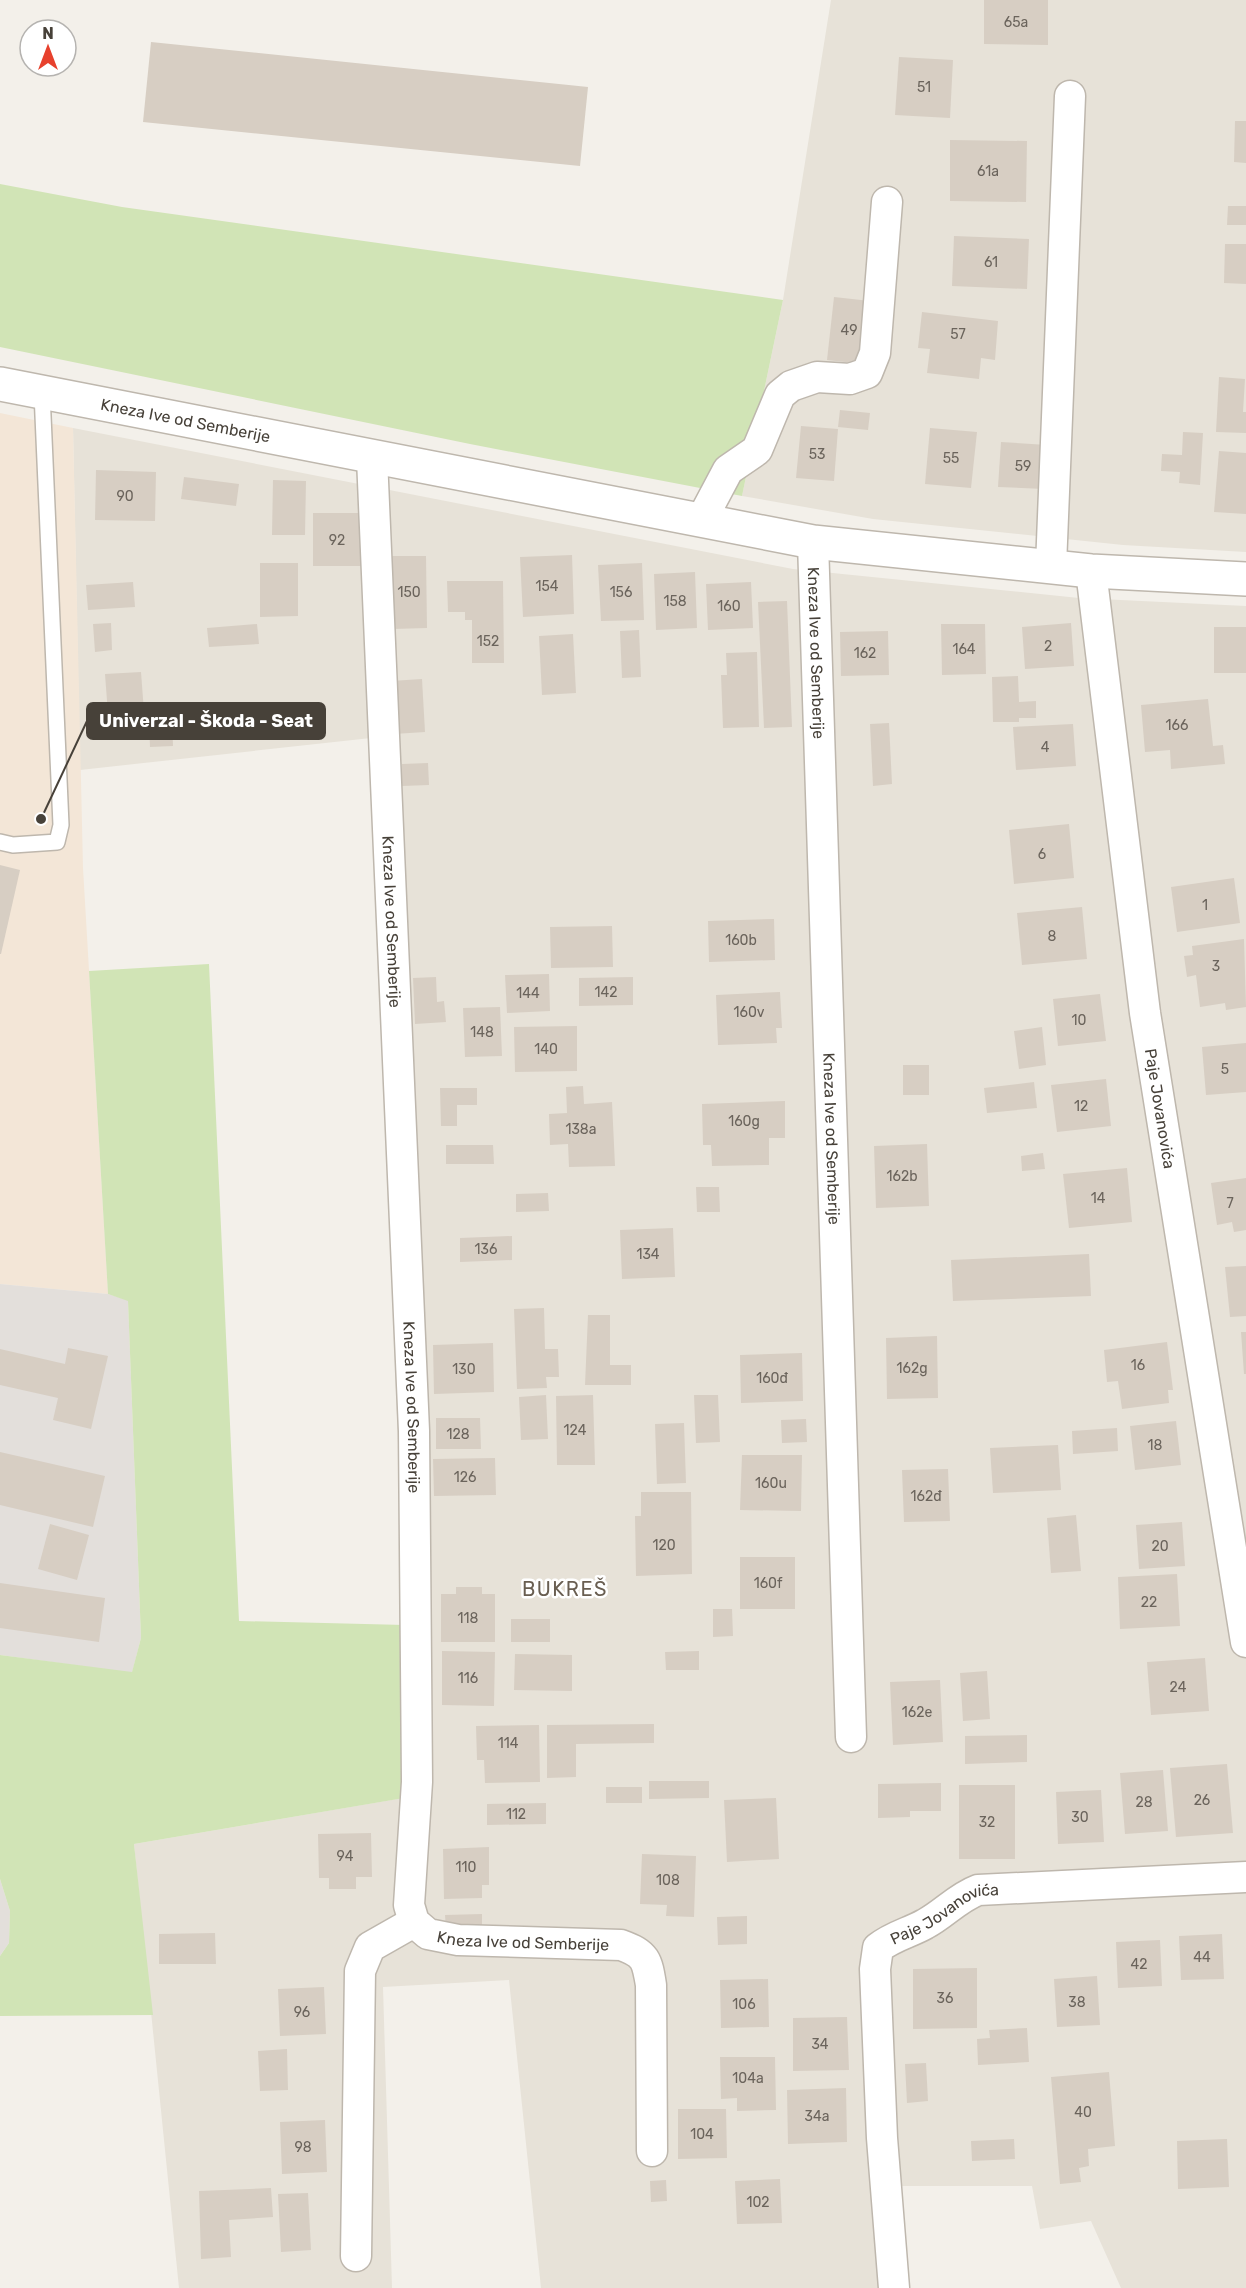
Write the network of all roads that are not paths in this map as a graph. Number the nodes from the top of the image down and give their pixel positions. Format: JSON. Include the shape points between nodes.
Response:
{"nodes":[{"id":1,"x":1070,"y":96,"type":"dead end"},
{"id":2,"x":887,"y":202,"type":"dead end"},
{"id":3,"x":0,"y":384,"type":"edge"},
{"id":4,"x":42,"y":393,"type":"junction"},
{"id":5,"x":372,"y":458,"type":"junction"},
{"id":6,"x":701,"y":521,"type":"junction"},
{"id":7,"x":813,"y":542,"type":"junction"},
{"id":8,"x":1051,"y":566,"type":"junction"},
{"id":9,"x":1091,"y":571,"type":"junction"},
{"id":10,"x":1246,"y":579,"type":"edge"},
{"id":11,"x":0,"y":842,"type":"edge"},
{"id":12,"x":1246,"y":1642,"type":"edge"},
{"id":13,"x":851,"y":1737,"type":"dead end"},
{"id":14,"x":1246,"y":1877,"type":"edge"},
{"id":15,"x":414,"y":1922,"type":"junction"},
{"id":16,"x":651,"y":2151,"type":"dead end"},
{"id":17,"x":356,"y":2256,"type":"dead end"},
{"id":18,"x":894,"y":2288,"type":"edge"}],
"edges":[{"from":1,"to":8,"type":"street"},
{"from":2,"to":6,"type":"street","via":[[876,353],[867,373],[850,379],[817,377],[791,386],[780,395],[757,450],[728,470]]},
{"from":3,"to":4,"type":"street","name":"Kneza Ive od Semberije"},
{"from":4,"to":5,"type":"street","name":"Kneza Ive od Semberije"},
{"from":4,"to":11,"type":"lane","via":[[61,825],[57,842]]},
{"from":5,"to":6,"type":"street","name":"Kneza Ive od Semberije"},
{"from":5,"to":15,"type":"street","name":"Kneza Ive od Semberije","via":[[414,1431],[417,1782],[409,1905]]},
{"from":6,"to":7,"type":"street","name":"Kneza Ive od Semberije"},
{"from":7,"to":8,"type":"street","name":"Kneza Ive od Semberije"},
{"from":7,"to":13,"type":"street","name":"Kneza Ive od Semberije"},
{"from":8,"to":9,"type":"street","name":"Kneza Ive od Semberije"},
{"from":9,"to":10,"type":"street","name":"Kneza Ive od Semberije"},
{"from":9,"to":12,"type":"street","name":"Paje Jovanovića","via":[[1144,1012]]},
{"from":14,"to":18,"type":"street","name":"Paje Jovanovića","via":[[978,1890],[878,1948],[882,2138]]},
{"from":15,"to":16,"type":"street","name":"Kneza Ive od Semberije","via":[[428,1934],[458,1940],[621,1946],[638,1951],[647,1963],[651,1985]]},
{"from":15,"to":17,"type":"street","via":[[370,1947],[360,1971]]}]}
